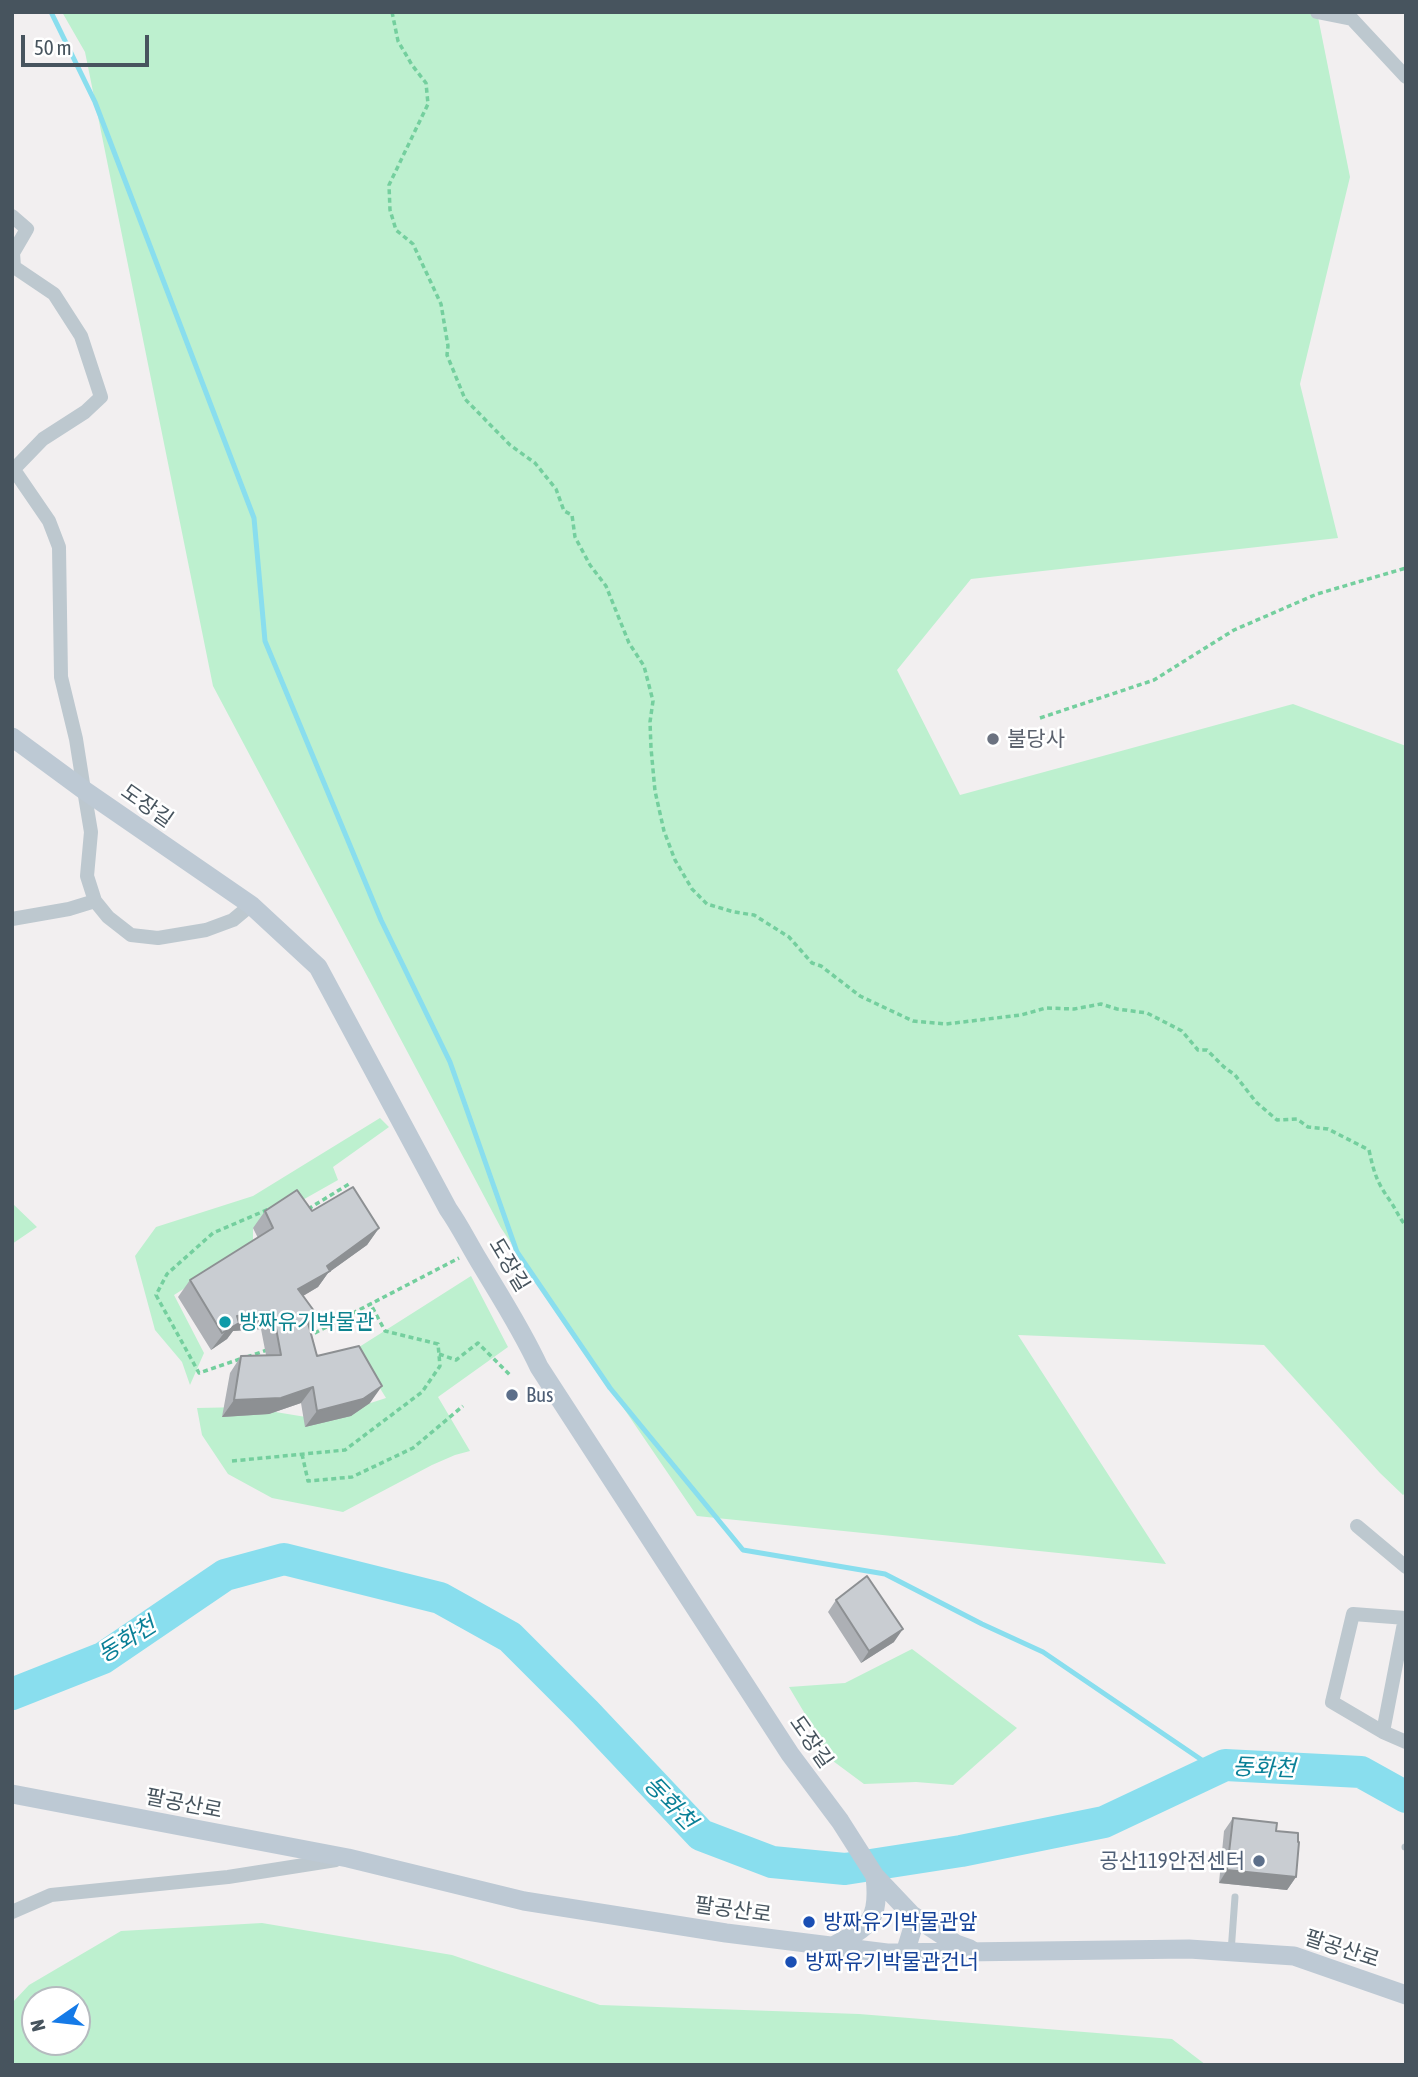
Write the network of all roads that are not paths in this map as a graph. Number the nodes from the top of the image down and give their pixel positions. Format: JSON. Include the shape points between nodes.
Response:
{"nodes":[{"id":1,"x":1317,"y":12,"type":"edge"},
{"id":2,"x":1406,"y":77,"type":"edge"},
{"id":3,"x":12,"y":216,"type":"edge"},
{"id":4,"x":13,"y":468,"type":"edge"},
{"id":5,"x":12,"y":737,"type":"edge"},
{"id":6,"x":85,"y":790,"type":"junction"},
{"id":7,"x":94,"y":901,"type":"junction"},
{"id":8,"x":251,"y":905,"type":"junction"},
{"id":9,"x":12,"y":919,"type":"edge"},
{"id":10,"x":1357,"y":1526,"type":"dead end"},
{"id":11,"x":1406,"y":1567,"type":"edge"},
{"id":12,"x":1405,"y":1618,"type":"edge"},
{"id":13,"x":1383,"y":1732,"type":"junction"},
{"id":14,"x":1406,"y":1742,"type":"edge"},
{"id":15,"x":12,"y":1794,"type":"edge"},
{"id":16,"x":348,"y":1858,"type":"junction"},
{"id":17,"x":875,"y":1877,"type":"junction"},
{"id":18,"x":1235,"y":1897,"type":"dead end"},
{"id":19,"x":907,"y":1910,"type":"junction"},
{"id":20,"x":12,"y":1912,"type":"edge"},
{"id":21,"x":832,"y":1946,"type":"junction"},
{"id":22,"x":1231,"y":1952,"type":"junction"},
{"id":23,"x":905,"y":1953,"type":"junction"},
{"id":24,"x":984,"y":1953,"type":"junction"},
{"id":25,"x":1406,"y":1994,"type":"edge"}],
"edges":[{"from":1,"to":2,"type":"street","via":[[1352,19]]},
{"from":3,"to":4,"type":"street","via":[[27,229],[13,253],[14,267],[54,294],[81,336],[101,397],[43,439]]},
{"from":4,"to":6,"type":"street","via":[[49,521],[59,547],[61,677]]},
{"from":5,"to":6,"type":"street","name":"도장길"},
{"from":6,"to":7,"type":"street","via":[[90,832],[88,876]]},
{"from":6,"to":8,"type":"street","name":"도장길"},
{"from":7,"to":8,"type":"street","via":[[131,935],[158,938],[215,927]]},
{"from":7,"to":9,"type":"street"},
{"from":8,"to":17,"type":"street","name":"도장길","via":[[318,967],[447,1209],[525,1336],[538,1367]]},
{"from":10,"to":11,"type":"street"},
{"from":12,"to":13,"type":"street"},
{"from":12,"to":13,"type":"street","via":[[1353,1614],[1332,1702]]},
{"from":13,"to":14,"type":"street"},
{"from":15,"to":16,"type":"street","name":"팔공산로"},
{"from":16,"to":20,"type":"street","name":"팔공산로","via":[[228,1877],[51,1895]]},
{"from":16,"to":21,"type":"street","name":"팔공산로","via":[[524,1901]]},
{"from":17,"to":19,"type":"street","name":"도장길"},
{"from":17,"to":21,"type":"street","via":[[877,1909],[870,1921]]},
{"from":18,"to":22,"type":"lane"},
{"from":19,"to":23,"type":"street","via":[[913,1927]]},
{"from":19,"to":24,"type":"street","name":"도장길","via":[[956,1944]]},
{"from":21,"to":23,"type":"street","name":"팔공산로"},
{"from":22,"to":24,"type":"street","name":"팔공산로"},
{"from":22,"to":25,"type":"street","name":"팔공산로","via":[[1294,1956]]},
{"from":23,"to":24,"type":"street","name":"팔공산로"}]}
